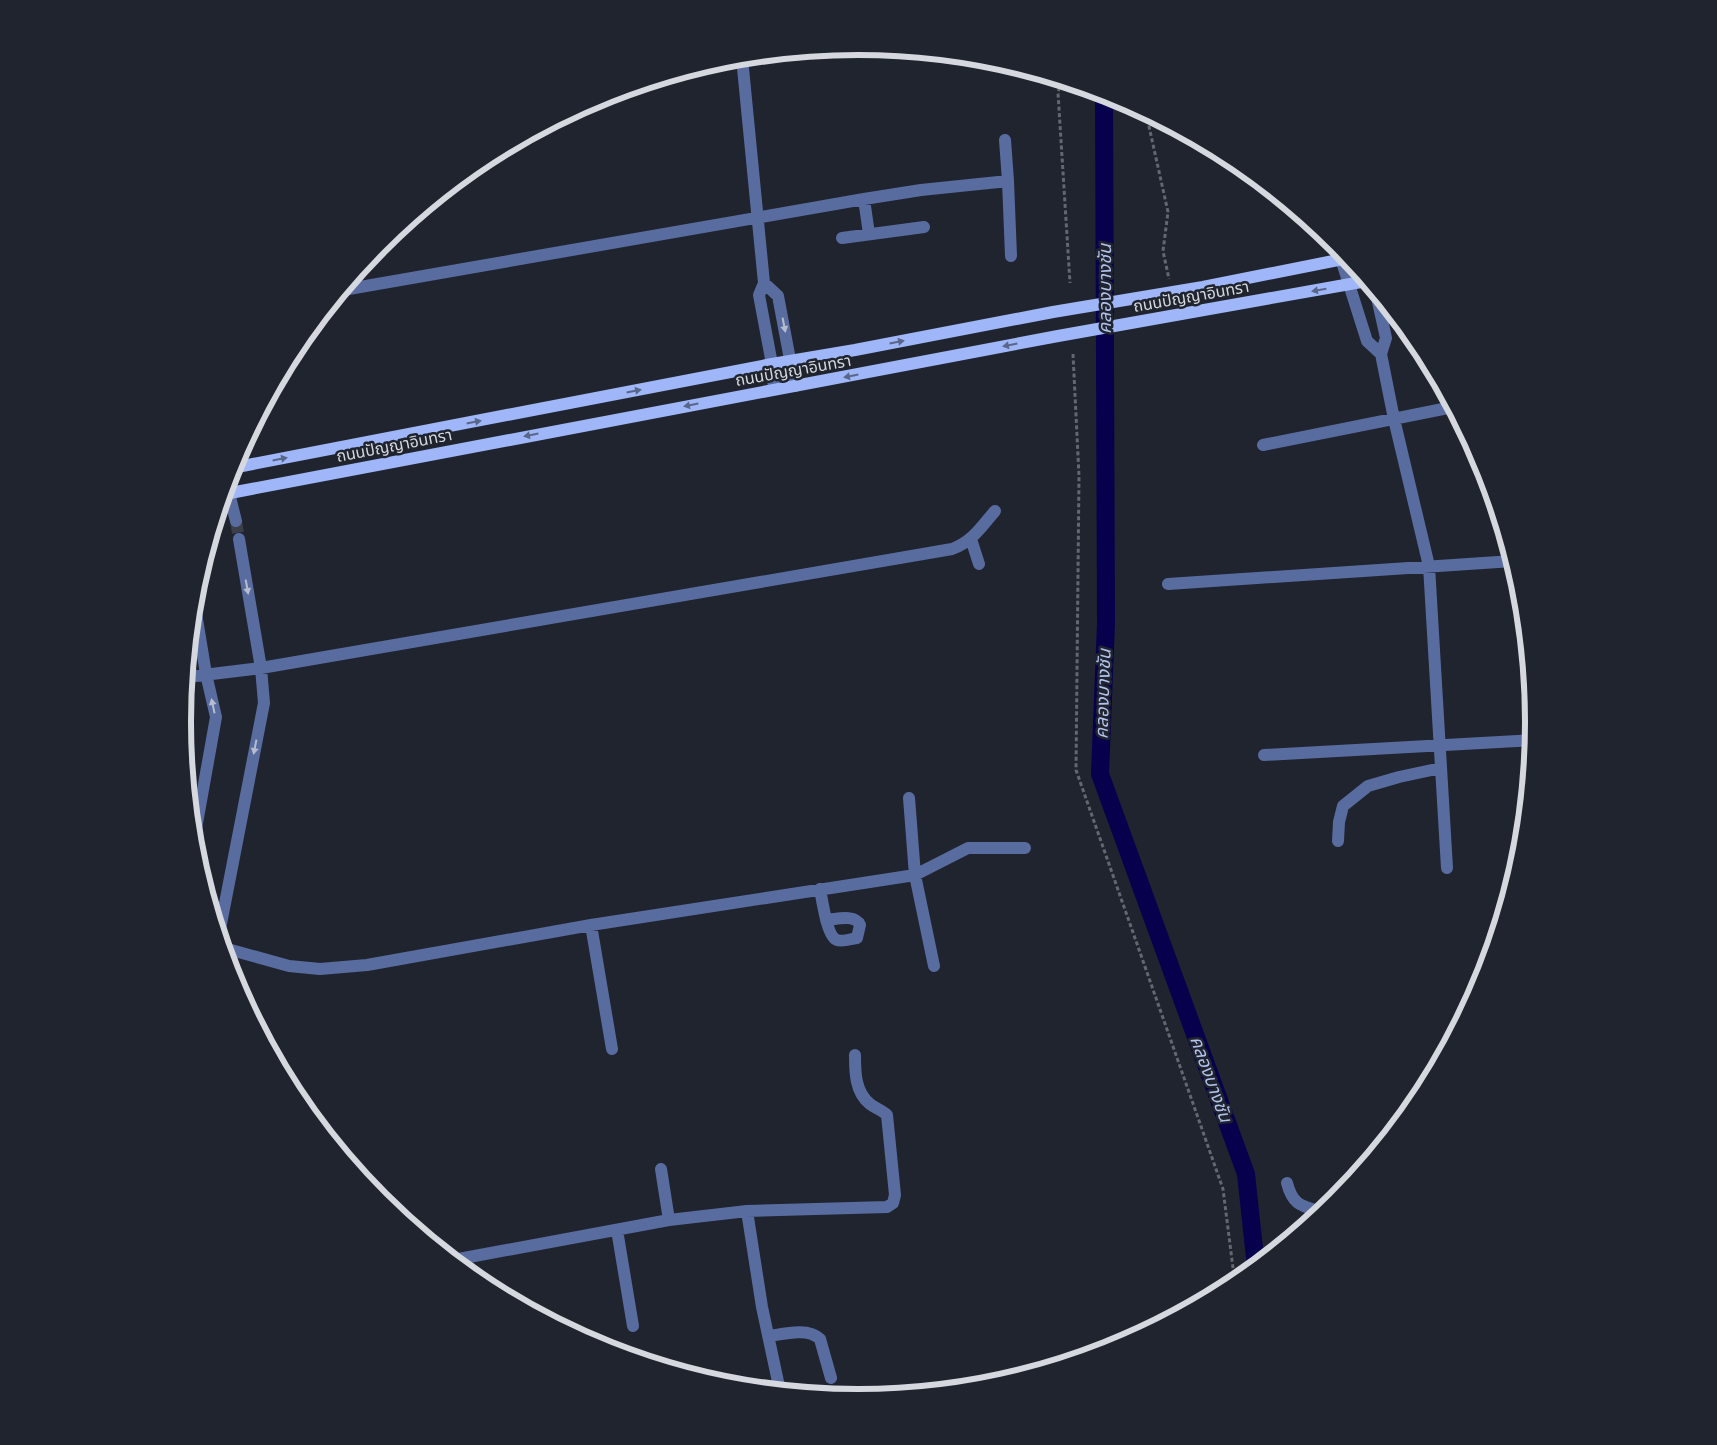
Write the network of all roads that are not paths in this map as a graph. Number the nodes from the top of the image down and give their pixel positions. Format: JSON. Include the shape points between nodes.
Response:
{"nodes":[{"id":1,"x":743,"y":66,"type":"edge"},
{"id":2,"x":1005,"y":140,"type":"dead end"},
{"id":3,"x":1008,"y":181,"type":"junction"},
{"id":4,"x":864,"y":199,"type":"junction"},
{"id":5,"x":759,"y":216,"type":"junction"},
{"id":6,"x":924,"y":227,"type":"dead end"},
{"id":7,"x":869,"y":234,"type":"junction"},
{"id":8,"x":842,"y":238,"type":"dead end"},
{"id":9,"x":1011,"y":256,"type":"dead end"},
{"id":10,"x":1338,"y":259,"type":"edge"},
{"id":11,"x":1347,"y":269,"type":"edge"},
{"id":12,"x":1360,"y":282,"type":"edge"},
{"id":13,"x":764,"y":283,"type":"junction"},
{"id":14,"x":1350,"y":284,"type":"junction"},
{"id":15,"x":352,"y":288,"type":"edge"},
{"id":16,"x":1379,"y":305,"type":"edge"},
{"id":17,"x":1381,"y":354,"type":"junction"},
{"id":18,"x":791,"y":362,"type":"junction"},
{"id":19,"x":772,"y":364,"type":"junction"},
{"id":20,"x":795,"y":386,"type":"junction"},
{"id":21,"x":774,"y":389,"type":"junction"},
{"id":22,"x":1447,"y":408,"type":"edge"},
{"id":23,"x":1394,"y":419,"type":"junction"},
{"id":24,"x":1263,"y":446,"type":"dead end"},
{"id":25,"x":242,"y":466,"type":"edge"},
{"id":26,"x":232,"y":492,"type":"edge"},
{"id":27,"x":229,"y":500,"type":"edge"},
{"id":28,"x":995,"y":511,"type":"dead end"},
{"id":29,"x":236,"y":520,"type":"tunnel mouth"},
{"id":30,"x":238,"y":539,"type":"tunnel mouth"},
{"id":31,"x":971,"y":539,"type":"junction"},
{"id":32,"x":1506,"y":561,"type":"edge"},
{"id":33,"x":979,"y":564,"type":"dead end"},
{"id":34,"x":1429,"y":566,"type":"junction"},
{"id":35,"x":1168,"y":584,"type":"dead end"},
{"id":36,"x":198,"y":627,"type":"edge"},
{"id":37,"x":261,"y":668,"type":"junction"},
{"id":38,"x":206,"y":674,"type":"junction"},
{"id":39,"x":192,"y":676,"type":"edge"},
{"id":40,"x":1526,"y":740,"type":"edge"},
{"id":41,"x":1440,"y":745,"type":"junction"},
{"id":42,"x":1264,"y":755,"type":"dead end"},
{"id":43,"x":1441,"y":768,"type":"junction"},
{"id":44,"x":909,"y":798,"type":"dead end"},
{"id":45,"x":196,"y":802,"type":"edge"},
{"id":46,"x":1338,"y":841,"type":"dead end"},
{"id":47,"x":1025,"y":848,"type":"dead end"},
{"id":48,"x":1447,"y":868,"type":"dead end"},
{"id":49,"x":916,"y":875,"type":"junction"},
{"id":50,"x":820,"y":889,"type":"junction"},
{"id":51,"x":826,"y":920,"type":"dead end"},
{"id":52,"x":221,"y":921,"type":"edge"},
{"id":53,"x":591,"y":925,"type":"junction"},
{"id":54,"x":231,"y":950,"type":"edge"},
{"id":55,"x":934,"y":966,"type":"dead end"},
{"id":56,"x":612,"y":1049,"type":"dead end"},
{"id":57,"x":855,"y":1055,"type":"dead end"},
{"id":58,"x":661,"y":1169,"type":"dead end"},
{"id":59,"x":1287,"y":1183,"type":"dead end"},
{"id":60,"x":1314,"y":1210,"type":"edge"},
{"id":61,"x":747,"y":1211,"type":"junction"},
{"id":62,"x":668,"y":1220,"type":"junction"},
{"id":63,"x":617,"y":1230,"type":"junction"},
{"id":64,"x":467,"y":1258,"type":"junction"},
{"id":65,"x":461,"y":1259,"type":"edge"},
{"id":66,"x":468,"y":1263,"type":"edge"},
{"id":67,"x":633,"y":1326,"type":"dead end"},
{"id":68,"x":769,"y":1336,"type":"junction"},
{"id":69,"x":831,"y":1378,"type":"dead end"},
{"id":70,"x":779,"y":1385,"type":"edge"}],
"edges":[{"from":1,"to":5,"type":"street"},
{"from":2,"to":3,"type":"street"},
{"from":3,"to":4,"type":"street"},
{"from":3,"to":9,"type":"street"},
{"from":4,"to":5,"type":"street"},
{"from":4,"to":7,"type":"street"},
{"from":5,"to":13,"type":"street"},
{"from":5,"to":15,"type":"street"},
{"from":6,"to":7,"type":"street"},
{"from":7,"to":8,"type":"street"},
{"from":18,"to":10,"type":"main road","name":"ถนนปัญญาอินทรา","one_way":true},
{"from":11,"to":14,"type":"street"},
{"from":12,"to":14,"type":"main road","name":"ถนนปัญญาอินทรา"},
{"from":13,"to":18,"type":"street","one_way":true,"via":[[778,296]]},
{"from":13,"to":19,"type":"street","via":[[758,295]]},
{"from":14,"to":17,"type":"street","via":[[1367,341]]},
{"from":14,"to":20,"type":"main road","name":"ถนนปัญญาอินทรา","one_way":true},
{"from":16,"to":17,"type":"street","via":[[1386,338]]},
{"from":17,"to":23,"type":"street"},
{"from":18,"to":19,"type":"main road","name":"ถนนปัญญาอินทรา"},
{"from":18,"to":20,"type":"street"},
{"from":19,"to":21,"type":"street"},
{"from":25,"to":19,"type":"main road","name":"ถนนปัญญาอินทรา","one_way":true},
{"from":20,"to":21,"type":"main road","name":"ถนนปัญญาอินทรา"},
{"from":21,"to":26,"type":"main road","name":"ถนนปัญญาอินทรา","one_way":true},
{"from":22,"to":23,"type":"street"},
{"from":23,"to":24,"type":"street"},
{"from":23,"to":34,"type":"street"},
{"from":27,"to":29,"type":"street"},
{"from":28,"to":31,"type":"street"},
{"from":30,"to":37,"type":"street","one_way":true},
{"from":31,"to":33,"type":"street"},
{"from":31,"to":37,"type":"street","via":[[952,549]]},
{"from":32,"to":34,"type":"street"},
{"from":34,"to":35,"type":"street"},
{"from":34,"to":41,"type":"street"},
{"from":36,"to":38,"type":"street"},
{"from":37,"to":38,"type":"street"},
{"from":37,"to":52,"type":"street","one_way":true,"via":[[264,703]]},
{"from":38,"to":39,"type":"street"},
{"from":45,"to":38,"type":"street","one_way":true,"via":[[216,717]]},
{"from":40,"to":41,"type":"street"},
{"from":41,"to":42,"type":"street"},
{"from":41,"to":43,"type":"street"},
{"from":43,"to":46,"type":"street","via":[[1368,786],[1344,806]]},
{"from":43,"to":48,"type":"street"},
{"from":44,"to":49,"type":"street"},
{"from":47,"to":49,"type":"street","via":[[968,848]]},
{"from":49,"to":50,"type":"street"},
{"from":49,"to":55,"type":"street"},
{"from":50,"to":51,"type":"street"},
{"from":50,"to":53,"type":"street"},
{"from":53,"to":54,"type":"street","via":[[367,965],[320,969],[289,966]]},
{"from":53,"to":56,"type":"street"},
{"from":57,"to":61,"type":"street","via":[[855,1077],[861,1094],[887,1115],[894,1203],[887,1207]]},
{"from":58,"to":62,"type":"street"},
{"from":59,"to":60,"type":"street","via":[[1299,1205]]},
{"from":61,"to":62,"type":"street"},
{"from":61,"to":68,"type":"street"},
{"from":62,"to":63,"type":"street"},
{"from":63,"to":64,"type":"street"},
{"from":63,"to":67,"type":"street"},
{"from":64,"to":65,"type":"street"},
{"from":64,"to":66,"type":"street"},
{"from":68,"to":69,"type":"street","via":[[797,1333],[817,1336]]},
{"from":68,"to":70,"type":"street"}]}
